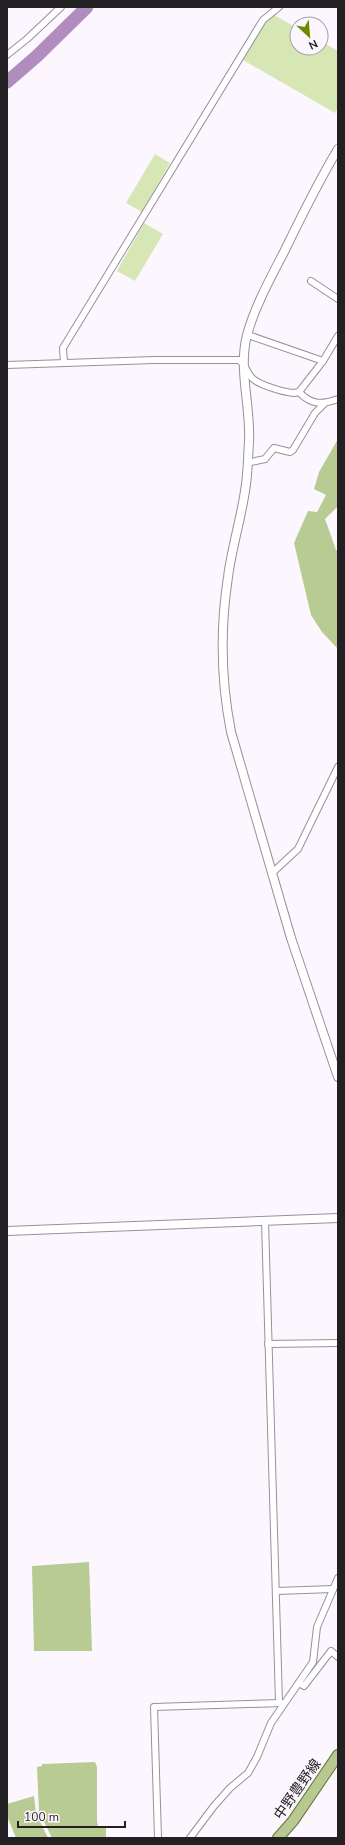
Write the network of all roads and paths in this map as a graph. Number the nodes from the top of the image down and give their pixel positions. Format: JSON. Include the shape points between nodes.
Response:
{"nodes":[{"id":1,"x":61,"y":7,"type":"edge"},
{"id":2,"x":278,"y":7,"type":"edge"},
{"id":3,"x":7,"y":56,"type":"edge"},
{"id":4,"x":338,"y":149,"type":"edge"},
{"id":5,"x":311,"y":281,"type":"dead end"},
{"id":6,"x":338,"y":299,"type":"edge"},
{"id":7,"x":248,"y":335,"type":"junction"},
{"id":8,"x":338,"y":336,"type":"edge"},
{"id":9,"x":324,"y":360,"type":"junction"},
{"id":10,"x":64,"y":363,"type":"junction"},
{"id":11,"x":244,"y":364,"type":"junction"},
{"id":12,"x":7,"y":365,"type":"edge"},
{"id":13,"x":299,"y":392,"type":"junction"},
{"id":14,"x":338,"y":399,"type":"edge"},
{"id":15,"x":325,"y":403,"type":"junction"},
{"id":16,"x":248,"y":463,"type":"junction"},
{"id":17,"x":338,"y":767,"type":"edge"},
{"id":18,"x":272,"y":873,"type":"junction"},
{"id":19,"x":338,"y":1077,"type":"edge"},
{"id":20,"x":338,"y":1218,"type":"edge"},
{"id":21,"x":265,"y":1222,"type":"junction"},
{"id":22,"x":7,"y":1231,"type":"edge"},
{"id":23,"x":338,"y":1343,"type":"edge"},
{"id":24,"x":268,"y":1344,"type":"junction"},
{"id":25,"x":338,"y":1578,"type":"edge"},
{"id":26,"x":333,"y":1588,"type":"junction"},
{"id":27,"x":276,"y":1591,"type":"junction"},
{"id":28,"x":338,"y":1657,"type":"edge"},
{"id":29,"x":299,"y":1683,"type":"junction"},
{"id":30,"x":282,"y":1703,"type":"junction"},
{"id":31,"x":338,"y":1755,"type":"edge"},
{"id":32,"x":158,"y":1838,"type":"edge"},
{"id":33,"x":190,"y":1838,"type":"edge"},
{"id":34,"x":278,"y":1838,"type":"edge"}],
"edges":[{"from":1,"to":3,"type":"street"},
{"from":2,"to":10,"type":"street","via":[[263,20],[63,348]]},
{"from":4,"to":7,"type":"street","via":[[320,179],[265,290]]},
{"from":5,"to":6,"type":"street"},
{"from":7,"to":9,"type":"street"},
{"from":7,"to":11,"type":"street","via":[[244,348]]},
{"from":8,"to":9,"type":"street"},
{"from":9,"to":13,"type":"street"},
{"from":10,"to":11,"type":"street","via":[[239,360]]},
{"from":10,"to":12,"type":"street"},
{"from":11,"to":13,"type":"street","via":[[256,381],[288,392]]},
{"from":11,"to":16,"type":"street","via":[[250,433]]},
{"from":13,"to":15,"type":"street","via":[[306,400]]},
{"from":14,"to":15,"type":"street"},
{"from":15,"to":16,"type":"street","via":[[315,413],[294,450],[290,452],[274,448],[265,459]]},
{"from":16,"to":18,"type":"street","via":[[228,576],[222,662],[231,732]]},
{"from":17,"to":18,"type":"street","via":[[298,849]]},
{"from":18,"to":19,"type":"street"},
{"from":20,"to":21,"type":"street"},
{"from":21,"to":22,"type":"street"},
{"from":21,"to":24,"type":"street"},
{"from":23,"to":24,"type":"street"},
{"from":24,"to":27,"type":"street"},
{"from":25,"to":26,"type":"street"},
{"from":26,"to":27,"type":"street"},
{"from":26,"to":29,"type":"street","via":[[316,1627],[312,1662]]},
{"from":27,"to":30,"type":"street"},
{"from":28,"to":29,"type":"street","via":[[331,1651],[304,1686]]},
{"from":29,"to":30,"type":"street"},
{"from":30,"to":32,"type":"street","via":[[154,1707]]},
{"from":30,"to":33,"type":"street","via":[[248,1773],[230,1788]]},
{"from":31,"to":34,"type":"main road","name":"中野豊野線"}]}
